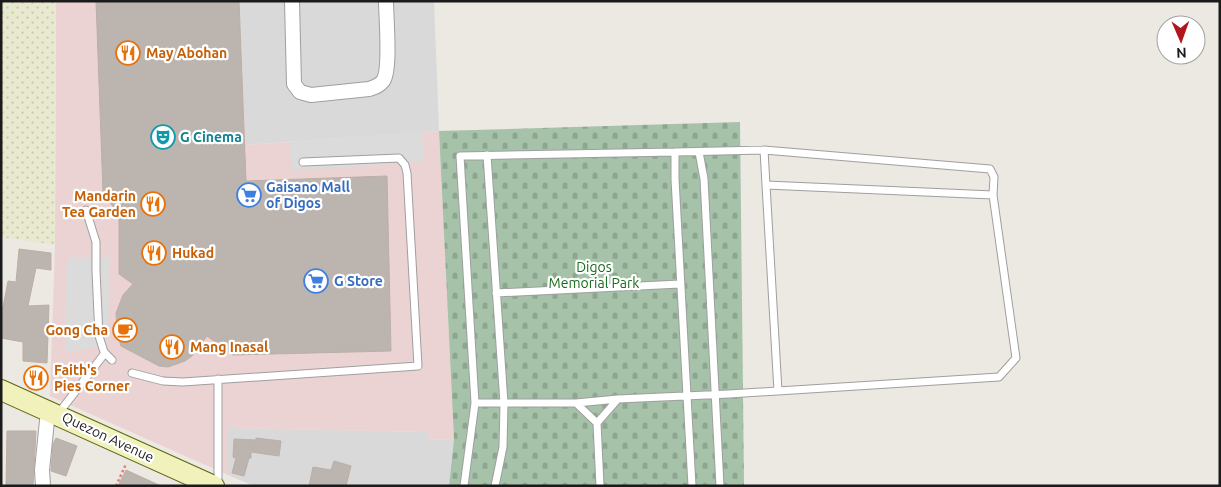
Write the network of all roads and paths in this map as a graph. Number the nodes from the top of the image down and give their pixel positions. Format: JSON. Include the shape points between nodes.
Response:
{"nodes":[{"id":1,"x":292,"y":1,"type":"edge"},
{"id":2,"x":386,"y":1,"type":"edge"},
{"id":3,"x":764,"y":150,"type":"junction"},
{"id":4,"x":675,"y":152,"type":"junction"},
{"id":5,"x":699,"y":152,"type":"junction"},
{"id":6,"x":487,"y":155,"type":"junction"},
{"id":7,"x":303,"y":162,"type":"dead end"},
{"id":8,"x":766,"y":185,"type":"junction"},
{"id":9,"x":993,"y":195,"type":"junction"},
{"id":10,"x":86,"y":210,"type":"dead end"},
{"id":11,"x":680,"y":284,"type":"junction"},
{"id":12,"x":496,"y":294,"type":"junction"},
{"id":13,"x":105,"y":353,"type":"junction"},
{"id":14,"x":112,"y":360,"type":"dead end"},
{"id":15,"x":132,"y":373,"type":"dead end"},
{"id":16,"x":218,"y":379,"type":"junction"},
{"id":17,"x":1,"y":390,"type":"edge"},
{"id":18,"x":778,"y":391,"type":"junction"},
{"id":19,"x":715,"y":394,"type":"junction"},
{"id":20,"x":687,"y":396,"type":"junction"},
{"id":21,"x":618,"y":399,"type":"junction"},
{"id":22,"x":504,"y":403,"type":"junction"},
{"id":23,"x":576,"y":403,"type":"junction"},
{"id":24,"x":475,"y":404,"type":"junction"},
{"id":25,"x":53,"y":412,"type":"junction"},
{"id":26,"x":597,"y":423,"type":"junction"},
{"id":27,"x":133,"y":449,"type":"junction"},
{"id":28,"x":43,"y":486,"type":"edge"},
{"id":29,"x":116,"y":486,"type":"edge"},
{"id":30,"x":216,"y":486,"type":"edge"},
{"id":31,"x":464,"y":486,"type":"edge"},
{"id":32,"x":495,"y":486,"type":"edge"},
{"id":33,"x":600,"y":486,"type":"edge"},
{"id":34,"x":692,"y":486,"type":"edge"},
{"id":35,"x":720,"y":486,"type":"edge"}],
"edges":[{"from":1,"to":2,"type":"street","via":[[294,84],[300,92],[311,95],[369,89],[382,83],[387,70]]},
{"from":3,"to":5,"type":"lane"},
{"from":3,"to":8,"type":"lane"},
{"from":3,"to":9,"type":"lane","via":[[990,169],[994,177]]},
{"from":4,"to":5,"type":"lane"},
{"from":4,"to":6,"type":"lane"},
{"from":4,"to":11,"type":"lane"},
{"from":5,"to":19,"type":"lane","via":[[704,179]]},
{"from":6,"to":12,"type":"lane"},
{"from":6,"to":24,"type":"lane","via":[[460,156]]},
{"from":7,"to":16,"type":"lane","via":[[399,158],[405,165],[418,366]]},
{"from":8,"to":9,"type":"lane"},
{"from":8,"to":18,"type":"lane"},
{"from":9,"to":18,"type":"lane","via":[[1016,358],[999,377]]},
{"from":10,"to":13,"type":"lane","via":[[96,242],[99,336]]},
{"from":11,"to":12,"type":"lane"},
{"from":11,"to":20,"type":"lane"},
{"from":12,"to":22,"type":"lane"},
{"from":13,"to":14,"type":"lane"},
{"from":13,"to":25,"type":"lane"},
{"from":15,"to":16,"type":"lane","via":[[163,381]]},
{"from":16,"to":30,"type":"lane"},
{"from":17,"to":25,"type":"main road","name":"Quezon Avenue"},
{"from":18,"to":19,"type":"lane"},
{"from":19,"to":20,"type":"lane"},
{"from":19,"to":35,"type":"lane"},
{"from":20,"to":21,"type":"lane"},
{"from":20,"to":34,"type":"lane"},
{"from":21,"to":23,"type":"lane"},
{"from":21,"to":26,"type":"lane"},
{"from":22,"to":23,"type":"lane"},
{"from":22,"to":24,"type":"lane"},
{"from":22,"to":32,"type":"lane","via":[[503,447]]},
{"from":23,"to":26,"type":"lane"},
{"from":24,"to":31,"type":"lane"},
{"from":25,"to":27,"type":"main road","name":"Quezon Avenue"},
{"from":25,"to":28,"type":"street","via":[[42,470]]},
{"from":26,"to":33,"type":"lane"},
{"from":27,"to":29,"type":"path"},
{"from":27,"to":30,"type":"main road","name":"Quezon Avenue"}]}
